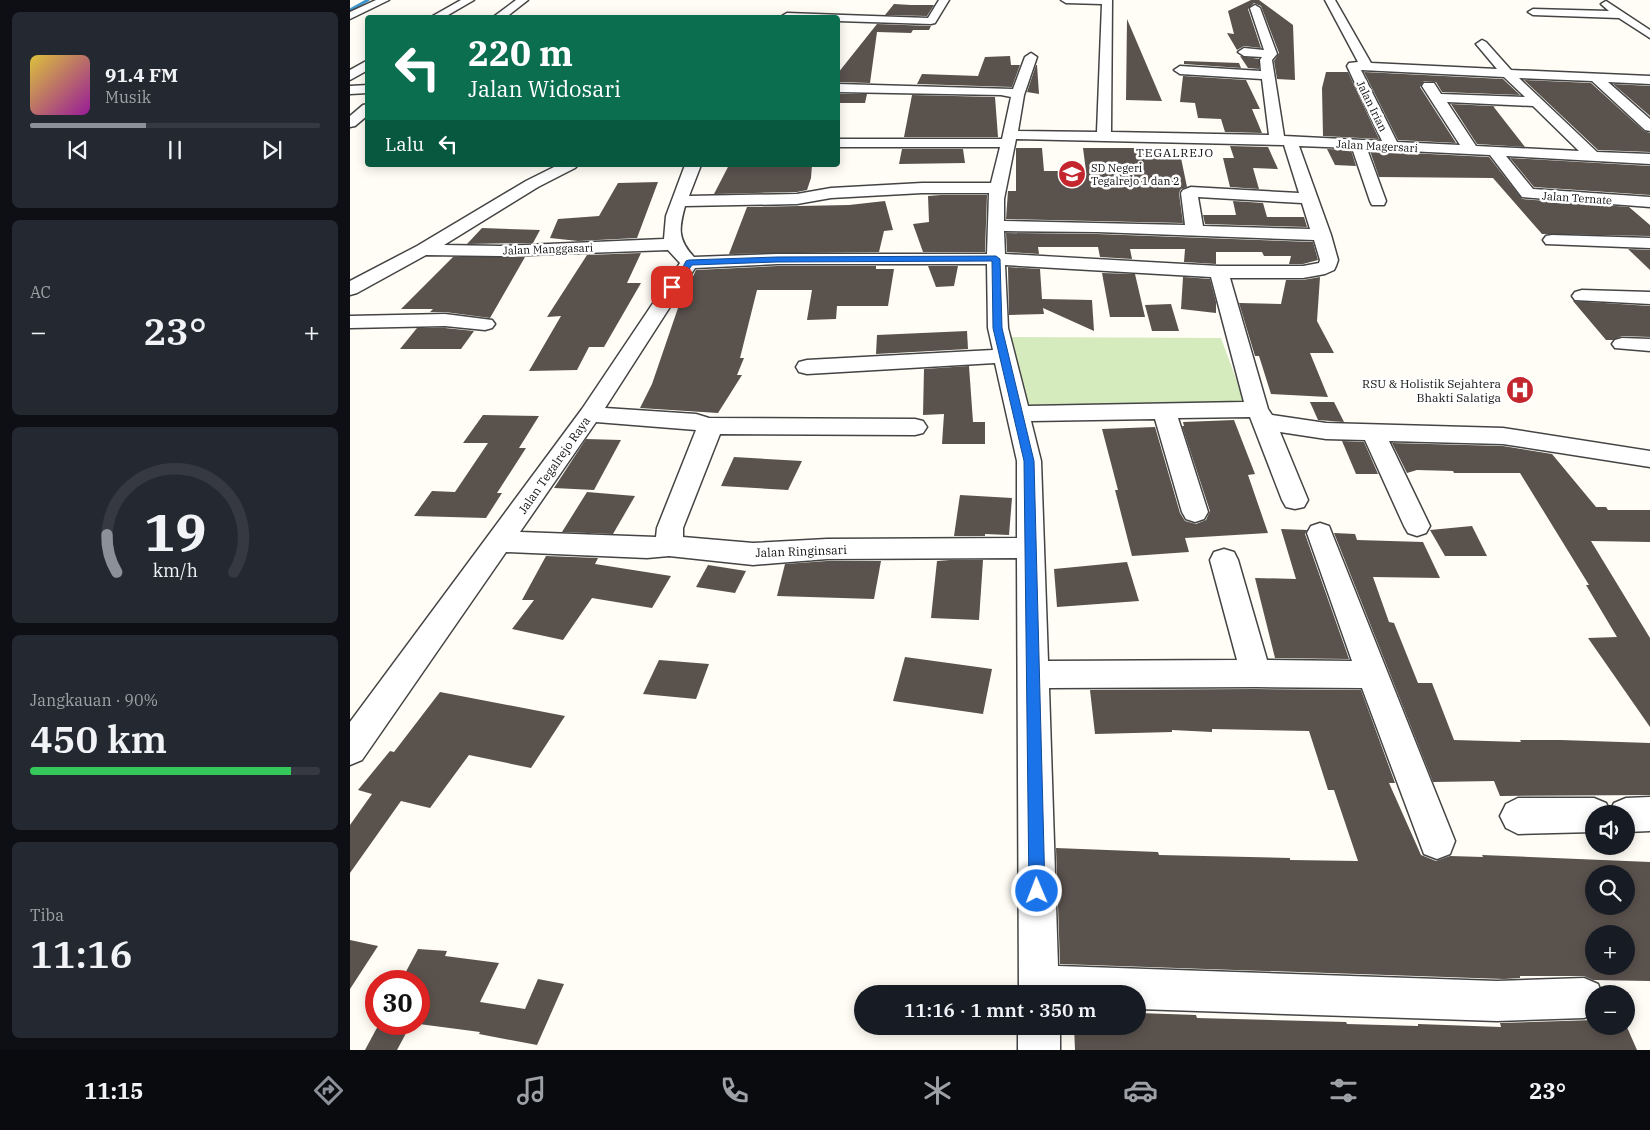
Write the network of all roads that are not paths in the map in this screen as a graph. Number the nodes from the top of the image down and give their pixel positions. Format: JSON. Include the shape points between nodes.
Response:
{"nodes":[{"id":1,"x":361,"y":0,"type":"edge"},
{"id":2,"x":384,"y":0,"type":"edge"},
{"id":3,"x":523,"y":0,"type":"edge"},
{"id":4,"x":943,"y":0,"type":"edge"},
{"id":5,"x":1066,"y":0,"type":"edge"},
{"id":6,"x":1107,"y":0,"type":"edge"},
{"id":7,"x":1330,"y":0,"type":"edge"},
{"id":8,"x":1601,"y":0,"type":"edge"},
{"id":9,"x":472,"y":4,"type":"edge"},
{"id":10,"x":350,"y":5,"type":"edge"},
{"id":11,"x":1255,"y":8,"type":"dead end"},
{"id":12,"x":1533,"y":12,"type":"dead end"},
{"id":13,"x":788,"y":13,"type":"edge"},
{"id":14,"x":1620,"y":14,"type":"junction"},
{"id":15,"x":442,"y":15,"type":"edge"},
{"id":16,"x":461,"y":15,"type":"edge"},
{"id":17,"x":501,"y":15,"type":"edge"},
{"id":18,"x":805,"y":15,"type":"edge"},
{"id":19,"x":1642,"y":15,"type":"dead end"},
{"id":20,"x":350,"y":16,"type":"edge"},
{"id":21,"x":840,"y":18,"type":"edge"},
{"id":22,"x":1650,"y":36,"type":"edge"},
{"id":23,"x":1482,"y":44,"type":"dead end"},
{"id":24,"x":1244,"y":52,"type":"dead end"},
{"id":25,"x":1031,"y":57,"type":"dead end"},
{"id":26,"x":1268,"y":57,"type":"junction"},
{"id":27,"x":365,"y":66,"type":"edge"},
{"id":28,"x":1359,"y":66,"type":"junction"},
{"id":29,"x":1419,"y":69,"type":"junction"},
{"id":30,"x":1180,"y":70,"type":"dead end"},
{"id":31,"x":1508,"y":74,"type":"junction"},
{"id":32,"x":1268,"y":75,"type":"junction"},
{"id":33,"x":350,"y":76,"type":"edge"},
{"id":34,"x":1596,"y":78,"type":"junction"},
{"id":35,"x":1650,"y":80,"type":"edge"},
{"id":36,"x":840,"y":88,"type":"edge"},
{"id":37,"x":365,"y":89,"type":"edge"},
{"id":38,"x":350,"y":90,"type":"edge"},
{"id":39,"x":1018,"y":94,"type":"junction"},
{"id":40,"x":1437,"y":98,"type":"junction"},
{"id":41,"x":1536,"y":102,"type":"junction"},
{"id":42,"x":365,"y":113,"type":"edge"},
{"id":43,"x":1650,"y":127,"type":"edge"},
{"id":44,"x":355,"y":129,"type":"edge"},
{"id":45,"x":1104,"y":136,"type":"junction"},
{"id":46,"x":1009,"y":139,"type":"junction"},
{"id":47,"x":1284,"y":141,"type":"junction"},
{"id":48,"x":840,"y":143,"type":"edge"},
{"id":49,"x":1358,"y":144,"type":"junction"},
{"id":50,"x":1392,"y":146,"type":"junction"},
{"id":51,"x":1471,"y":150,"type":"junction"},
{"id":52,"x":1495,"y":152,"type":"junction"},
{"id":53,"x":1594,"y":157,"type":"junction"},
{"id":54,"x":1650,"y":159,"type":"edge"},
{"id":55,"x":566,"y":167,"type":"edge"},
{"id":56,"x":692,"y":167,"type":"edge"},
{"id":57,"x":998,"y":188,"type":"junction"},
{"id":58,"x":1310,"y":199,"type":"junction"},
{"id":59,"x":679,"y":201,"type":"junction"},
{"id":60,"x":1378,"y":201,"type":"dead end"},
{"id":61,"x":1650,"y":202,"type":"edge"},
{"id":62,"x":995,"y":226,"type":"junction"},
{"id":63,"x":1195,"y":231,"type":"junction"},
{"id":64,"x":1322,"y":235,"type":"junction"},
{"id":65,"x":1552,"y":240,"type":"dead end"},
{"id":66,"x":1650,"y":243,"type":"edge"},
{"id":67,"x":674,"y":244,"type":"junction"},
{"id":68,"x":423,"y":250,"type":"junction"},
{"id":69,"x":984,"y":259,"type":"junction"},
{"id":70,"x":689,"y":263,"type":"junction"},
{"id":71,"x":350,"y":270,"type":"edge"},
{"id":72,"x":1219,"y":272,"type":"junction"},
{"id":73,"x":379,"y":273,"type":"junction"},
{"id":74,"x":350,"y":289,"type":"edge"},
{"id":75,"x":1582,"y":296,"type":"dead end"},
{"id":76,"x":1650,"y":298,"type":"edge"},
{"id":77,"x":350,"y":322,"type":"edge"},
{"id":78,"x":485,"y":324,"type":"dead end"},
{"id":79,"x":1622,"y":344,"type":"dead end"},
{"id":80,"x":1650,"y":345,"type":"edge"},
{"id":81,"x":1003,"y":356,"type":"junction"},
{"id":82,"x":807,"y":367,"type":"dead end"},
{"id":83,"x":1164,"y":411,"type":"junction"},
{"id":84,"x":590,"y":414,"type":"junction"},
{"id":85,"x":1020,"y":414,"type":"junction"},
{"id":86,"x":1261,"y":415,"type":"junction"},
{"id":87,"x":708,"y":426,"type":"junction"},
{"id":88,"x":915,"y":427,"type":"dead end"},
{"id":89,"x":1372,"y":432,"type":"junction"},
{"id":90,"x":1650,"y":459,"type":"edge"},
{"id":91,"x":1295,"y":500,"type":"dead end"},
{"id":92,"x":1195,"y":512,"type":"dead end"},
{"id":93,"x":1417,"y":526,"type":"dead end"},
{"id":94,"x":1320,"y":533,"type":"dead end"},
{"id":95,"x":500,"y":541,"type":"junction"},
{"id":96,"x":669,"y":546,"type":"junction"},
{"id":97,"x":1030,"y":548,"type":"junction"},
{"id":98,"x":1224,"y":560,"type":"dead end"},
{"id":99,"x":1256,"y":674,"type":"junction"},
{"id":100,"x":1033,"y":675,"type":"junction"},
{"id":101,"x":1372,"y":675,"type":"junction"},
{"id":102,"x":350,"y":749,"type":"edge"},
{"id":103,"x":1650,"y":814,"type":"edge"},
{"id":104,"x":1585,"y":815,"type":"edge"},
{"id":105,"x":1635,"y":815,"type":"edge"},
{"id":106,"x":1518,"y":816,"type":"dead end"},
{"id":107,"x":1438,"y":841,"type":"dead end"},
{"id":108,"x":1039,"y":985,"type":"edge"},
{"id":109,"x":1146,"y":992,"type":"edge"},
{"id":110,"x":1584,"y":998,"type":"dead end"},
{"id":111,"x":1039,"y":1035,"type":"edge"},
{"id":112,"x":1039,"y":1050,"type":"edge"}],
"edges":[{"from":1,"to":10,"type":"street"},
{"from":2,"to":20,"type":"street"},
{"from":3,"to":17,"type":"street"},
{"from":4,"to":21,"type":"street","via":[[932,21]]},
{"from":5,"to":6,"type":"street"},
{"from":6,"to":45,"type":"street"},
{"from":7,"to":28,"type":"street","name":"Jalan Irian"},
{"from":8,"to":14,"type":"street"},
{"from":9,"to":15,"type":"street"},
{"from":9,"to":16,"type":"street"},
{"from":11,"to":26,"type":"street"},
{"from":12,"to":14,"type":"street"},
{"from":13,"to":18,"type":"street"},
{"from":14,"to":19,"type":"street"},
{"from":14,"to":22,"type":"street"},
{"from":23,"to":31,"type":"street"},
{"from":24,"to":26,"type":"street"},
{"from":25,"to":39,"type":"street"},
{"from":26,"to":32,"type":"street"},
{"from":27,"to":33,"type":"street"},
{"from":28,"to":29,"type":"street"},
{"from":28,"to":50,"type":"street","name":"Jalan Irian"},
{"from":29,"to":31,"type":"street"},
{"from":29,"to":40,"type":"street"},
{"from":30,"to":32,"type":"street","via":[[1216,77]]},
{"from":31,"to":34,"type":"street"},
{"from":31,"to":41,"type":"street"},
{"from":32,"to":47,"type":"street"},
{"from":34,"to":35,"type":"street"},
{"from":34,"to":43,"type":"street"},
{"from":36,"to":39,"type":"street"},
{"from":37,"to":38,"type":"street"},
{"from":39,"to":46,"type":"street"},
{"from":40,"to":41,"type":"street"},
{"from":40,"to":51,"type":"street"},
{"from":41,"to":53,"type":"street"},
{"from":42,"to":44,"type":"street"},
{"from":45,"to":46,"type":"street","name":"Jalan Magersari"},
{"from":45,"to":47,"type":"street","name":"Jalan Magersari"},
{"from":46,"to":48,"type":"street","name":"Jalan Magersari"},
{"from":46,"to":57,"type":"street"},
{"from":47,"to":49,"type":"street","name":"Jalan Magersari"},
{"from":47,"to":58,"type":"street"},
{"from":49,"to":50,"type":"street","name":"Jalan Magersari"},
{"from":49,"to":60,"type":"street"},
{"from":50,"to":51,"type":"street","name":"Jalan Magersari"},
{"from":51,"to":52,"type":"street","name":"Jalan Magersari"},
{"from":52,"to":53,"type":"street","name":"Jalan Magersari"},
{"from":52,"to":61,"type":"street","name":"Jalan Ternate","via":[[1528,194]]},
{"from":53,"to":54,"type":"street","name":"Jalan Magersari"},
{"from":55,"to":68,"type":"street"},
{"from":56,"to":59,"type":"street"},
{"from":57,"to":59,"type":"street","via":[[922,188],[831,193],[797,199]]},
{"from":57,"to":62,"type":"street"},
{"from":58,"to":63,"type":"street","via":[[1191,192]]},
{"from":58,"to":64,"type":"street"},
{"from":59,"to":67,"type":"street","via":[[672,236]]},
{"from":62,"to":63,"type":"street"},
{"from":62,"to":69,"type":"street"},
{"from":63,"to":64,"type":"street"},
{"from":64,"to":72,"type":"street","via":[[1329,260],[1327,266],[1318,270]]},
{"from":65,"to":66,"type":"street"},
{"from":67,"to":68,"type":"street","name":"Jalan Manggasari","via":[[500,251]]},
{"from":67,"to":70,"type":"street"},
{"from":68,"to":73,"type":"street"},
{"from":69,"to":70,"type":"street","via":[[777,259]]},
{"from":69,"to":72,"type":"street"},
{"from":69,"to":81,"type":"street"},
{"from":70,"to":84,"type":"street","name":"Jalan Tegalrejo Raya"},
{"from":71,"to":73,"type":"street"},
{"from":72,"to":86,"type":"street"},
{"from":73,"to":74,"type":"street"},
{"from":75,"to":76,"type":"street"},
{"from":77,"to":78,"type":"street","via":[[446,320]]},
{"from":79,"to":80,"type":"street"},
{"from":81,"to":82,"type":"street"},
{"from":81,"to":85,"type":"street"},
{"from":83,"to":85,"type":"street"},
{"from":83,"to":86,"type":"street"},
{"from":83,"to":92,"type":"street"},
{"from":84,"to":87,"type":"street","via":[[696,422]]},
{"from":84,"to":95,"type":"street","name":"Jalan Tegalrejo Raya"},
{"from":85,"to":97,"type":"street","via":[[1029,461]]},
{"from":86,"to":89,"type":"street","via":[[1326,431]]},
{"from":86,"to":91,"type":"street"},
{"from":87,"to":88,"type":"street"},
{"from":87,"to":96,"type":"street","via":[[708,434],[670,528]]},
{"from":89,"to":90,"type":"street","via":[[1503,436]]},
{"from":89,"to":93,"type":"street"},
{"from":94,"to":101,"type":"street"},
{"from":95,"to":96,"type":"street","name":"Jalan Ringinsari","via":[[647,548]]},
{"from":95,"to":102,"type":"street","name":"Jalan Tegalrejo Raya"},
{"from":96,"to":97,"type":"street","name":"Jalan Ringinsari","via":[[752,554],[827,549]]},
{"from":97,"to":100,"type":"street"},
{"from":98,"to":99,"type":"street"},
{"from":99,"to":100,"type":"street"},
{"from":99,"to":101,"type":"street"},
{"from":100,"to":108,"type":"street"},
{"from":101,"to":107,"type":"street"},
{"from":103,"to":105,"type":"street"},
{"from":104,"to":106,"type":"street"},
{"from":109,"to":110,"type":"street","via":[[1497,1001]]},
{"from":111,"to":112,"type":"street"}]}
